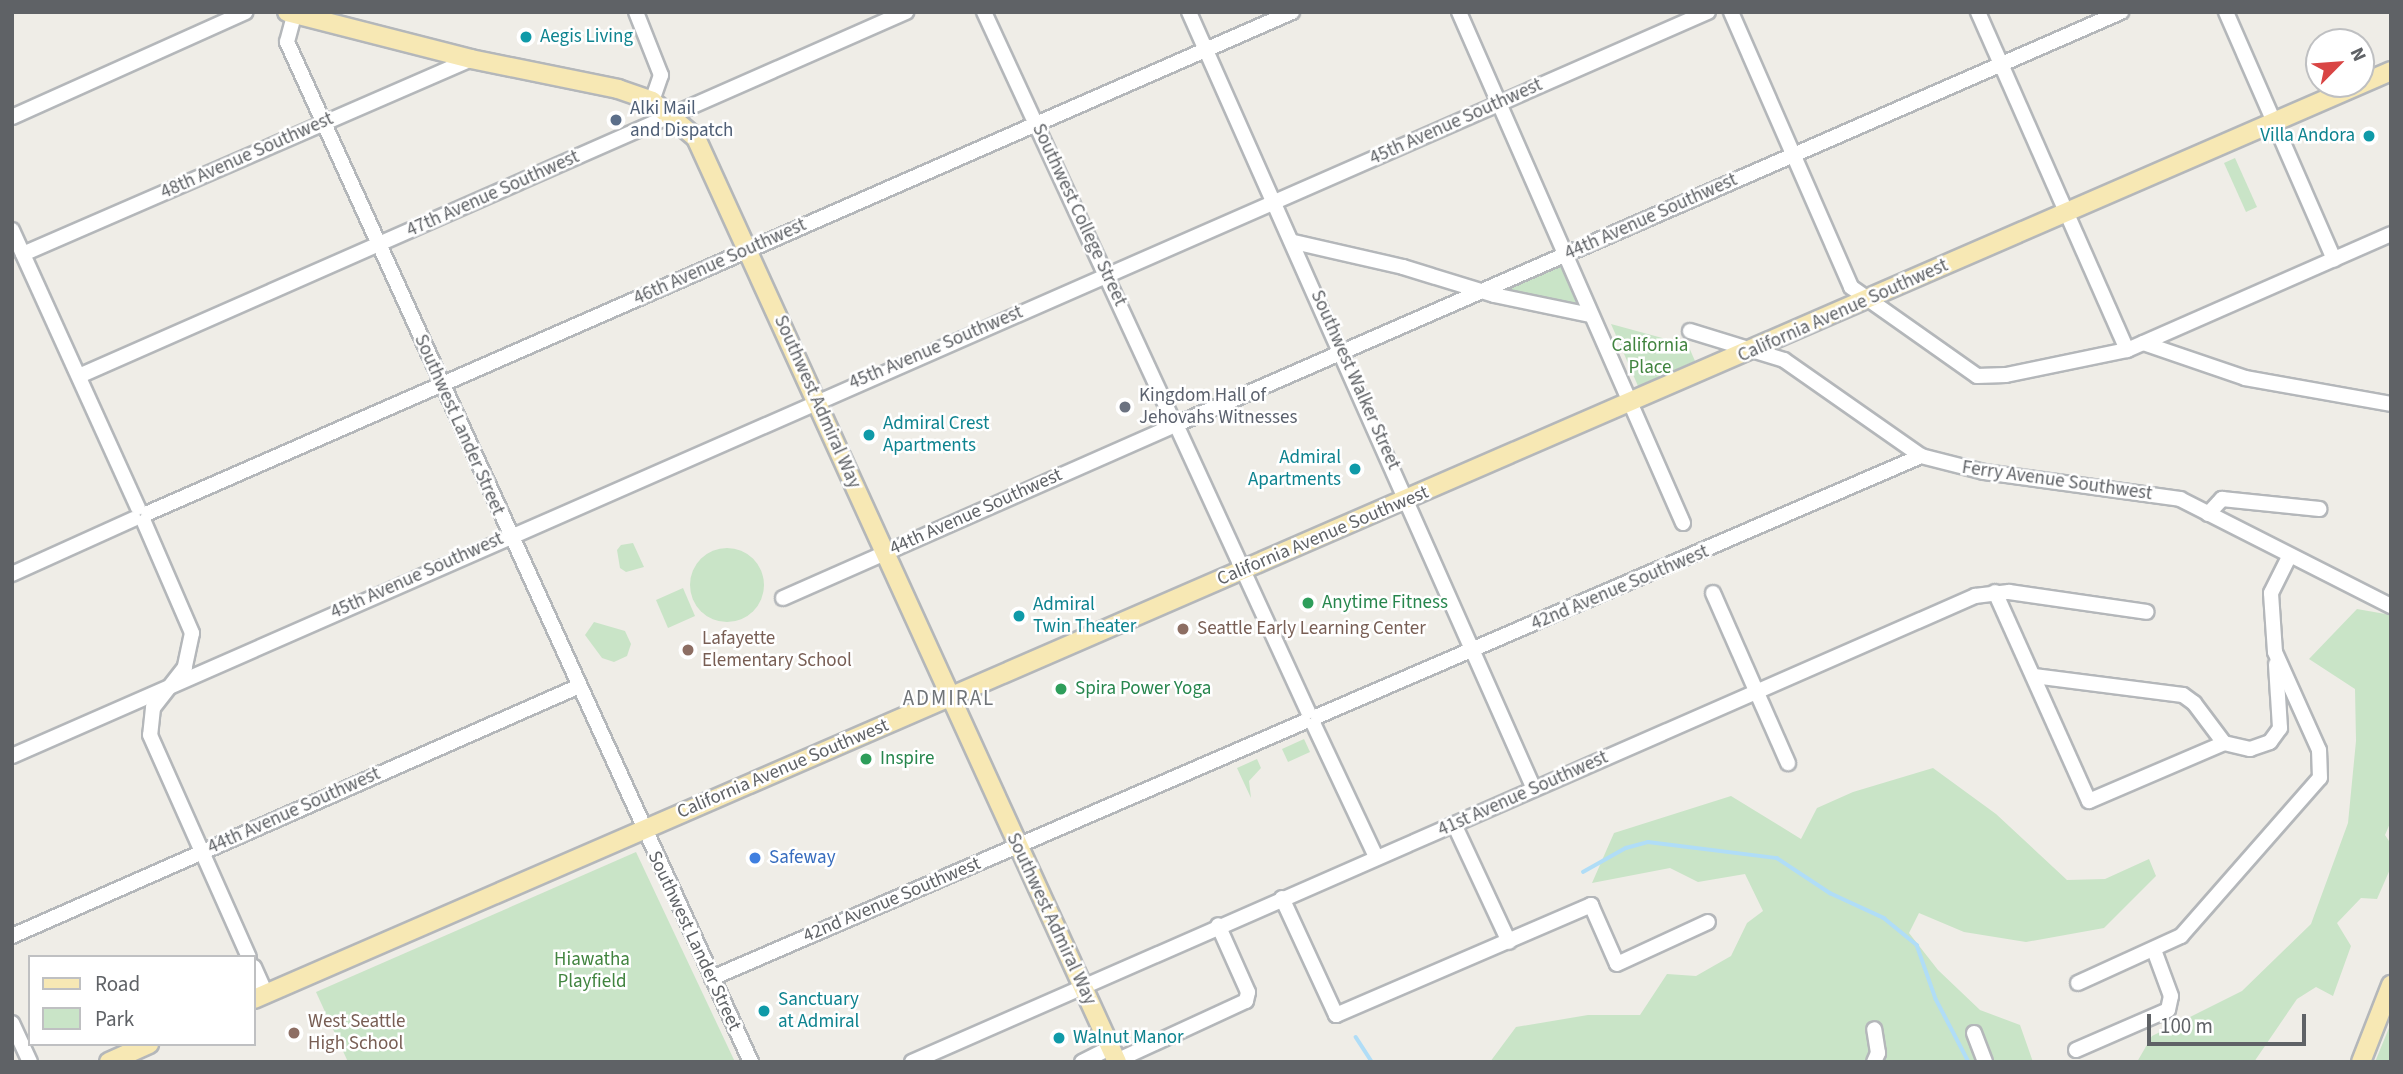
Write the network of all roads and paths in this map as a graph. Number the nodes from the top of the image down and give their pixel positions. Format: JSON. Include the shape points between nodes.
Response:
{"nodes":[{"id":1,"x":246,"y":12,"type":"edge"},
{"id":2,"x":636,"y":12,"type":"edge"},
{"id":3,"x":906,"y":12,"type":"edge"},
{"id":4,"x":985,"y":12,"type":"edge"},
{"id":5,"x":1189,"y":12,"type":"edge"},
{"id":6,"x":1292,"y":12,"type":"edge"},
{"id":7,"x":1459,"y":12,"type":"edge"},
{"id":8,"x":1708,"y":12,"type":"edge"},
{"id":9,"x":1731,"y":12,"type":"edge"},
{"id":10,"x":1978,"y":12,"type":"edge"},
{"id":11,"x":2121,"y":12,"type":"edge"},
{"id":12,"x":2226,"y":12,"type":"edge"},
{"id":13,"x":292,"y":13,"type":"edge"},
{"id":14,"x":1206,"y":50,"type":"junction"},
{"id":15,"x":471,"y":59,"type":"junction"},
{"id":16,"x":2001,"y":64,"type":"junction"},
{"id":17,"x":2391,"y":71,"type":"edge"},
{"id":18,"x":652,"y":101,"type":"junction"},
{"id":19,"x":1499,"y":102,"type":"junction"},
{"id":20,"x":672,"y":114,"type":"junction"},
{"id":21,"x":12,"y":117,"type":"edge"},
{"id":22,"x":2274,"y":122,"type":"junction"},
{"id":23,"x":323,"y":123,"type":"junction"},
{"id":24,"x":1037,"y":124,"type":"junction"},
{"id":25,"x":1794,"y":155,"type":"junction"},
{"id":26,"x":1273,"y":201,"type":"junction"},
{"id":27,"x":2066,"y":213,"type":"junction"},
{"id":28,"x":13,"y":232,"type":"edge"},
{"id":29,"x":2391,"y":234,"type":"edge"},
{"id":30,"x":1294,"y":242,"type":"junction"},
{"id":31,"x":378,"y":245,"type":"junction"},
{"id":32,"x":749,"y":249,"type":"junction"},
{"id":33,"x":23,"y":254,"type":"junction"},
{"id":34,"x":1565,"y":254,"type":"junction"},
{"id":35,"x":2333,"y":259,"type":"junction"},
{"id":36,"x":1107,"y":274,"type":"junction"},
{"id":37,"x":1483,"y":291,"type":"junction"},
{"id":38,"x":1866,"y":300,"type":"junction"},
{"id":39,"x":1591,"y":315,"type":"junction"},
{"id":40,"x":1690,"y":331,"type":"dead end"},
{"id":41,"x":2143,"y":343,"type":"junction"},
{"id":42,"x":1758,"y":349,"type":"junction"},
{"id":43,"x":2127,"y":350,"type":"junction"},
{"id":44,"x":1343,"y":353,"type":"junction"},
{"id":45,"x":79,"y":376,"type":"junction"},
{"id":46,"x":440,"y":385,"type":"junction"},
{"id":47,"x":816,"y":400,"type":"junction"},
{"id":48,"x":1630,"y":403,"type":"junction"},
{"id":49,"x":2391,"y":404,"type":"edge"},
{"id":50,"x":1175,"y":425,"type":"junction"},
{"id":51,"x":1921,"y":456,"type":"junction"},
{"id":52,"x":1407,"y":500,"type":"junction"},
{"id":53,"x":2319,"y":509,"type":"dead end"},
{"id":54,"x":2208,"y":514,"type":"junction"},
{"id":55,"x":141,"y":516,"type":"junction"},
{"id":56,"x":1683,"y":523,"type":"dead end"},
{"id":57,"x":509,"y":535,"type":"junction"},
{"id":58,"x":886,"y":552,"type":"junction"},
{"id":59,"x":2289,"y":557,"type":"junction"},
{"id":60,"x":1243,"y":570,"type":"junction"},
{"id":61,"x":12,"y":574,"type":"edge"},
{"id":62,"x":1996,"y":592,"type":"junction"},
{"id":63,"x":1713,"y":593,"type":"dead end"},
{"id":64,"x":783,"y":598,"type":"dead end"},
{"id":65,"x":2391,"y":606,"type":"edge"},
{"id":66,"x":2147,"y":612,"type":"dead end"},
{"id":67,"x":1474,"y":650,"type":"junction"},
{"id":68,"x":2274,"y":652,"type":"junction"},
{"id":69,"x":2034,"y":676,"type":"junction"},
{"id":70,"x":169,"y":686,"type":"junction"},
{"id":71,"x":576,"y":687,"type":"junction"},
{"id":72,"x":1756,"y":690,"type":"junction"},
{"id":73,"x":951,"y":698,"type":"junction"},
{"id":74,"x":1311,"y":719,"type":"junction"},
{"id":75,"x":2224,"y":743,"type":"junction"},
{"id":76,"x":12,"y":756,"type":"edge"},
{"id":77,"x":1788,"y":763,"type":"dead end"},
{"id":78,"x":1534,"y":789,"type":"junction"},
{"id":79,"x":1454,"y":824,"type":"junction"},
{"id":80,"x":642,"y":829,"type":"junction"},
{"id":81,"x":1018,"y":846,"type":"junction"},
{"id":82,"x":202,"y":852,"type":"junction"},
{"id":83,"x":1376,"y":857,"type":"junction"},
{"id":84,"x":1282,"y":898,"type":"junction"},
{"id":85,"x":1708,"y":922,"type":"dead end"},
{"id":86,"x":1218,"y":925,"type":"junction"},
{"id":87,"x":12,"y":936,"type":"edge"},
{"id":88,"x":1508,"y":942,"type":"junction"},
{"id":89,"x":2154,"y":950,"type":"junction"},
{"id":90,"x":248,"y":955,"type":"edge"},
{"id":91,"x":256,"y":977,"type":"edge"},
{"id":92,"x":712,"y":978,"type":"junction"},
{"id":93,"x":2078,"y":983,"type":"dead end"},
{"id":94,"x":2391,"y":985,"type":"edge"},
{"id":95,"x":1082,"y":986,"type":"junction"},
{"id":96,"x":260,"y":996,"type":"edge"},
{"id":97,"x":12,"y":1023,"type":"edge"},
{"id":98,"x":1874,"y":1029,"type":"dead end"},
{"id":99,"x":1974,"y":1033,"type":"dead end"},
{"id":100,"x":145,"y":1046,"type":"edge"},
{"id":101,"x":2076,"y":1050,"type":"dead end"},
{"id":102,"x":1114,"y":1057,"type":"edge"},
{"id":103,"x":30,"y":1062,"type":"edge"},
{"id":104,"x":109,"y":1062,"type":"edge"},
{"id":105,"x":751,"y":1062,"type":"edge"},
{"id":106,"x":912,"y":1062,"type":"edge"},
{"id":107,"x":1082,"y":1062,"type":"edge"},
{"id":108,"x":1874,"y":1062,"type":"edge"},
{"id":109,"x":1985,"y":1062,"type":"edge"},
{"id":110,"x":2361,"y":1062,"type":"edge"}],
"edges":[{"from":1,"to":21,"type":"street"},
{"from":2,"to":18,"type":"street","via":[[661,75]]},
{"from":3,"to":20,"type":"street","name":"47th Avenue Southwest"},
{"from":4,"to":24,"type":"street","name":"Southwest College Street"},
{"from":5,"to":14,"type":"street","name":"Southwest Walker Street"},
{"from":6,"to":14,"type":"street","name":"46th Avenue Southwest"},
{"from":7,"to":19,"type":"street"},
{"from":8,"to":19,"type":"street","name":"45th Avenue Southwest"},
{"from":9,"to":25,"type":"street"},
{"from":10,"to":16,"type":"street"},
{"from":11,"to":16,"type":"street","name":"44th Avenue Southwest"},
{"from":12,"to":22,"type":"street"},
{"from":13,"to":15,"type":"main road","name":"Southwest Admiral Way"},
{"from":13,"to":23,"type":"street","name":"Southwest Lander Street","via":[[287,42]]},
{"from":14,"to":24,"type":"street","name":"46th Avenue Southwest"},
{"from":14,"to":26,"type":"street","name":"Southwest Walker Street"},
{"from":15,"to":18,"type":"main road","name":"Southwest Admiral Way","via":[[612,87]]},
{"from":15,"to":23,"type":"street","name":"48th Avenue Southwest"},
{"from":16,"to":25,"type":"street","name":"44th Avenue Southwest"},
{"from":16,"to":27,"type":"street"},
{"from":17,"to":22,"type":"main road","name":"California Avenue Southwest"},
{"from":18,"to":20,"type":"main road","name":"Southwest Admiral Way"},
{"from":19,"to":26,"type":"street","name":"45th Avenue Southwest"},
{"from":19,"to":34,"type":"street"},
{"from":20,"to":31,"type":"street","name":"47th Avenue Southwest"},
{"from":20,"to":32,"type":"main road","name":"Southwest Admiral Way","via":[[703,150]]},
{"from":22,"to":27,"type":"main road","name":"California Avenue Southwest"},
{"from":22,"to":35,"type":"street"},
{"from":23,"to":31,"type":"street","name":"Southwest Lander Street"},
{"from":23,"to":33,"type":"street","name":"48th Avenue Southwest"},
{"from":24,"to":32,"type":"street","name":"46th Avenue Southwest"},
{"from":24,"to":36,"type":"street","name":"Southwest College Street"},
{"from":25,"to":34,"type":"street","name":"44th Avenue Southwest"},
{"from":25,"to":38,"type":"street","via":[[1851,287]]},
{"from":26,"to":30,"type":"street","name":"Southwest Walker Street"},
{"from":26,"to":36,"type":"street","name":"45th Avenue Southwest"},
{"from":27,"to":38,"type":"main road","name":"California Avenue Southwest"},
{"from":27,"to":43,"type":"street"},
{"from":28,"to":33,"type":"street"},
{"from":29,"to":35,"type":"street"},
{"from":30,"to":37,"type":"street"},
{"from":30,"to":44,"type":"street","name":"Southwest Walker Street"},
{"from":31,"to":45,"type":"street","name":"47th Avenue Southwest"},
{"from":31,"to":46,"type":"street","name":"Southwest Lander Street"},
{"from":32,"to":46,"type":"street","name":"46th Avenue Southwest"},
{"from":32,"to":47,"type":"main road","name":"Southwest Admiral Way"},
{"from":33,"to":45,"type":"street"},
{"from":34,"to":37,"type":"street","name":"44th Avenue Southwest"},
{"from":34,"to":39,"type":"street"},
{"from":35,"to":41,"type":"street"},
{"from":36,"to":47,"type":"street","name":"45th Avenue Southwest"},
{"from":36,"to":50,"type":"street","name":"Southwest College Street"},
{"from":37,"to":39,"type":"street"},
{"from":37,"to":44,"type":"street","name":"44th Avenue Southwest"},
{"from":38,"to":42,"type":"main road","name":"California Avenue Southwest"},
{"from":38,"to":43,"type":"street","via":[[1977,376],[2006,375]]},
{"from":39,"to":48,"type":"street"},
{"from":40,"to":42,"type":"street","name":"Ferry Avenue Southwest"},
{"from":41,"to":43,"type":"street"},
{"from":41,"to":49,"type":"street","via":[[2245,378]]},
{"from":42,"to":48,"type":"main road","name":"California Avenue Southwest"},
{"from":42,"to":51,"type":"street","name":"Ferry Avenue Southwest","via":[[1784,360]]},
{"from":44,"to":50,"type":"street","name":"44th Avenue Southwest"},
{"from":44,"to":52,"type":"street","name":"Southwest Walker Street"},
{"from":45,"to":55,"type":"street"},
{"from":46,"to":55,"type":"street","name":"46th Avenue Southwest"},
{"from":46,"to":57,"type":"street","name":"Southwest Lander Street"},
{"from":47,"to":57,"type":"street","name":"45th Avenue Southwest"},
{"from":47,"to":58,"type":"main road","name":"Southwest Admiral Way"},
{"from":48,"to":52,"type":"main road","name":"California Avenue Southwest"},
{"from":48,"to":56,"type":"street"},
{"from":50,"to":58,"type":"street","name":"44th Avenue Southwest"},
{"from":50,"to":60,"type":"street","name":"Southwest College Street"},
{"from":51,"to":54,"type":"street","name":"Ferry Avenue Southwest","via":[[1984,472],[2147,492],[2180,499]]},
{"from":51,"to":67,"type":"street","name":"42nd Avenue Southwest"},
{"from":52,"to":60,"type":"main road","name":"California Avenue Southwest"},
{"from":52,"to":67,"type":"street","name":"Southwest Walker Street"},
{"from":53,"to":54,"type":"street","via":[[2222,499]]},
{"from":54,"to":59,"type":"street","name":"Ferry Avenue Southwest"},
{"from":55,"to":61,"type":"street","name":"46th Avenue Southwest"},
{"from":55,"to":70,"type":"street","via":[[192,633],[191,656]]},
{"from":57,"to":70,"type":"street","name":"45th Avenue Southwest"},
{"from":57,"to":71,"type":"street","name":"Southwest Lander Street"},
{"from":58,"to":64,"type":"street","name":"44th Avenue Southwest"},
{"from":58,"to":73,"type":"main road","name":"Southwest Admiral Way"},
{"from":59,"to":65,"type":"street","name":"Ferry Avenue Southwest"},
{"from":59,"to":68,"type":"street","via":[[2271,593]]},
{"from":60,"to":73,"type":"main road","name":"California Avenue Southwest"},
{"from":60,"to":74,"type":"street","name":"Southwest College Street"},
{"from":62,"to":66,"type":"street","name":"41st Avenue Southwest"},
{"from":62,"to":69,"type":"street"},
{"from":62,"to":72,"type":"street","name":"41st Avenue Southwest","via":[[1975,596]]},
{"from":63,"to":72,"type":"street"},
{"from":67,"to":74,"type":"street","name":"42nd Avenue Southwest"},
{"from":67,"to":78,"type":"street","name":"Southwest Walker Street"},
{"from":68,"to":75,"type":"street","via":[[2281,718],[2276,736],[2250,749]]},
{"from":68,"to":89,"type":"street","via":[[2319,750],[2320,778],[2181,936]]},
{"from":69,"to":75,"type":"street","via":[[2183,695]]},
{"from":69,"to":75,"type":"street","via":[[2089,801]]},
{"from":70,"to":76,"type":"street","name":"45th Avenue Southwest"},
{"from":70,"to":82,"type":"street","via":[[153,708],[150,735]]},
{"from":71,"to":80,"type":"street","name":"Southwest Lander Street"},
{"from":71,"to":82,"type":"street","name":"44th Avenue Southwest"},
{"from":72,"to":77,"type":"street"},
{"from":72,"to":78,"type":"street","name":"41st Avenue Southwest"},
{"from":73,"to":80,"type":"main road","name":"California Avenue Southwest"},
{"from":73,"to":81,"type":"main road","name":"Southwest Admiral Way"},
{"from":74,"to":81,"type":"street","name":"42nd Avenue Southwest"},
{"from":74,"to":83,"type":"street","name":"Southwest College Street"},
{"from":78,"to":79,"type":"street","name":"41st Avenue Southwest"},
{"from":79,"to":83,"type":"street","name":"41st Avenue Southwest"},
{"from":79,"to":88,"type":"street"},
{"from":80,"to":92,"type":"street","name":"Southwest Lander Street"},
{"from":80,"to":96,"type":"main road","name":"California Avenue Southwest"},
{"from":81,"to":92,"type":"street","name":"42nd Avenue Southwest"},
{"from":81,"to":95,"type":"main road","name":"Southwest Admiral Way"},
{"from":82,"to":87,"type":"street","name":"44th Avenue Southwest"},
{"from":82,"to":90,"type":"street"},
{"from":83,"to":84,"type":"street","name":"41st Avenue Southwest"},
{"from":84,"to":86,"type":"street","name":"41st Avenue Southwest"},
{"from":84,"to":88,"type":"street","via":[[1336,1015]]},
{"from":85,"to":88,"type":"street","via":[[1617,964],[1591,905]]},
{"from":86,"to":95,"type":"street","name":"41st Avenue Southwest"},
{"from":86,"to":102,"type":"street","via":[[1248,998],[1243,1005]]},
{"from":89,"to":93,"type":"street"},
{"from":89,"to":101,"type":"street","via":[[2171,1002],[2162,1015]]},
{"from":91,"to":96,"type":"street"},
{"from":92,"to":105,"type":"street","name":"Southwest Lander Street"},
{"from":94,"to":110,"type":"main road"},
{"from":95,"to":102,"type":"main road","name":"Southwest Admiral Way"},
{"from":95,"to":106,"type":"street","name":"41st Avenue Southwest"},
{"from":97,"to":103,"type":"street"},
{"from":98,"to":108,"type":"street","via":[[1878,1053]]},
{"from":99,"to":109,"type":"street"},
{"from":100,"to":104,"type":"main road"},
{"from":102,"to":107,"type":"street"}]}
